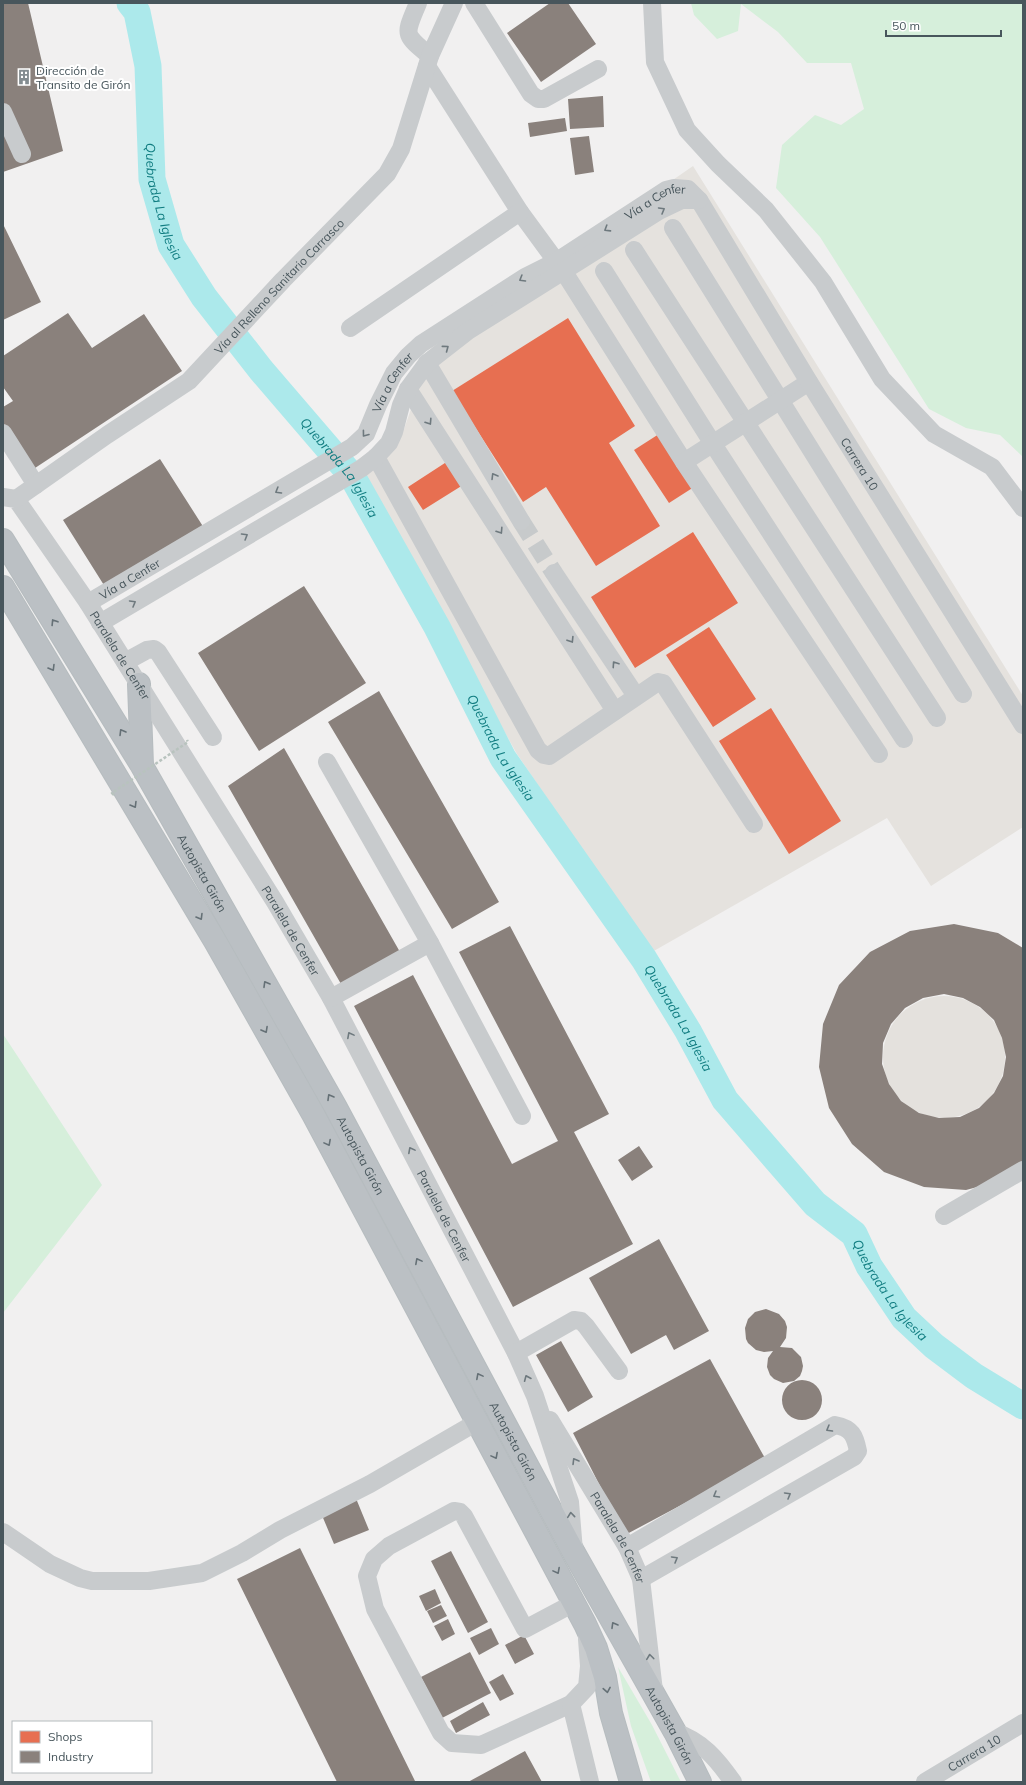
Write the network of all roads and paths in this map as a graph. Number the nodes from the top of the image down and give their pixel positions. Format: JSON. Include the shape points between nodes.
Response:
{"nodes":[{"id":1,"x":418,"y":3,"type":"edge"},
{"id":2,"x":454,"y":3,"type":"edge"},
{"id":3,"x":474,"y":3,"type":"edge"},
{"id":4,"x":652,"y":3,"type":"edge"},
{"id":5,"x":428,"y":61,"type":"junction"},
{"id":6,"x":598,"y":69,"type":"dead end"},
{"id":7,"x":3,"y":112,"type":"edge"},
{"id":8,"x":22,"y":154,"type":"dead end"},
{"id":9,"x":699,"y":200,"type":"joint"},
{"id":10,"x":520,"y":212,"type":"junction"},
{"id":11,"x":673,"y":228,"type":"dead end"},
{"id":12,"x":634,"y":250,"type":"dead end"},
{"id":13,"x":560,"y":266,"type":"junction"},
{"id":14,"x":604,"y":271,"type":"dead end"},
{"id":15,"x":350,"y":328,"type":"dead end"},
{"id":16,"x":426,"y":363,"type":"junction"},
{"id":17,"x":809,"y":382,"type":"junction"},
{"id":18,"x":408,"y":389,"type":"junction"},
{"id":19,"x":780,"y":400,"type":"junction"},
{"id":20,"x":745,"y":423,"type":"junction"},
{"id":21,"x":3,"y":433,"type":"edge"},
{"id":22,"x":713,"y":444,"type":"junction"},
{"id":23,"x":376,"y":457,"type":"junction"},
{"id":24,"x":684,"y":462,"type":"junction"},
{"id":25,"x":36,"y":485,"type":"junction"},
{"id":26,"x":9,"y":498,"type":"edge"},
{"id":27,"x":1023,"y":508,"type":"edge"},
{"id":28,"x":521,"y":521,"type":"tunnel mouth"},
{"id":29,"x":3,"y":540,"type":"edge"},
{"id":30,"x":554,"y":573,"type":"tunnel mouth"},
{"id":31,"x":3,"y":587,"type":"edge"},
{"id":32,"x":88,"y":603,"type":"junction"},
{"id":33,"x":100,"y":623,"type":"junction"},
{"id":34,"x":125,"y":662,"type":"junction"},
{"id":35,"x":139,"y":684,"type":"junction"},
{"id":36,"x":963,"y":694,"type":"dead end"},
{"id":37,"x":636,"y":696,"type":"junction"},
{"id":38,"x":615,"y":711,"type":"junction"},
{"id":39,"x":937,"y":718,"type":"dead end"},
{"id":40,"x":1023,"y":725,"type":"edge"},
{"id":41,"x":213,"y":737,"type":"dead end"},
{"id":42,"x":904,"y":739,"type":"dead end"},
{"id":43,"x":187,"y":740,"type":"dead end"},
{"id":44,"x":879,"y":754,"type":"dead end"},
{"id":45,"x":327,"y":762,"type":"dead end"},
{"id":46,"x":142,"y":766,"type":"junction"},
{"id":47,"x":114,"y":795,"type":"dead end"},
{"id":48,"x":754,"y":824,"type":"dead end"},
{"id":49,"x":430,"y":943,"type":"junction"},
{"id":50,"x":331,"y":998,"type":"junction"},
{"id":51,"x":522,"y":1116,"type":"dead end"},
{"id":52,"x":1023,"y":1170,"type":"edge"},
{"id":53,"x":944,"y":1216,"type":"dead end"},
{"id":54,"x":516,"y":1353,"type":"junction"},
{"id":55,"x":619,"y":1371,"type":"dead end"},
{"id":56,"x":535,"y":1396,"type":"junction"},
{"id":57,"x":477,"y":1422,"type":"junction"},
{"id":58,"x":3,"y":1532,"type":"edge"},
{"id":59,"x":627,"y":1547,"type":"junction"},
{"id":60,"x":574,"y":1553,"type":"junction"},
{"id":61,"x":641,"y":1579,"type":"junction"},
{"id":62,"x":574,"y":1603,"type":"junction"},
{"id":63,"x":585,"y":1624,"type":"junction"},
{"id":64,"x":654,"y":1696,"type":"junction"},
{"id":65,"x":571,"y":1704,"type":"junction"},
{"id":66,"x":611,"y":1713,"type":"junction"},
{"id":67,"x":1023,"y":1723,"type":"edge"},
{"id":68,"x":679,"y":1741,"type":"junction"},
{"id":69,"x":590,"y":1782,"type":"edge"},
{"id":70,"x":631,"y":1782,"type":"edge"},
{"id":71,"x":642,"y":1782,"type":"edge"},
{"id":72,"x":690,"y":1782,"type":"edge"},
{"id":73,"x":700,"y":1782,"type":"edge"},
{"id":74,"x":733,"y":1782,"type":"edge"},
{"id":75,"x":925,"y":1782,"type":"edge"}],
"edges":[{"from":1,"to":5,"type":"street","via":[[408,29],[409,36]]},
{"from":2,"to":5,"type":"street","name":"Vía al Relleno Sanitario Carrasco"},
{"from":3,"to":6,"type":"street","via":[[531,94],[538,99],[544,99]]},
{"from":4,"to":27,"type":"street","via":[[655,62],[687,130],[766,210],[823,282],[882,379],[934,434],[992,467]]},
{"from":5,"to":10,"type":"street"},
{"from":5,"to":25,"type":"street","name":"Vía al Relleno Sanitario Carrasco","via":[[401,149],[387,174],[189,381]]},
{"from":7,"to":8,"type":"street"},
{"from":9,"to":13,"type":"street","name":"Vía a Cenfer","via":[[688,189],[666,190]]},
{"from":9,"to":17,"type":"street","name":"Carrera 10"},
{"from":10,"to":13,"type":"street"},
{"from":10,"to":15,"type":"street"},
{"from":11,"to":19,"type":"street"},
{"from":12,"to":20,"type":"street"},
{"from":16,"to":13,"type":"street","name":"Vía a Cenfer","one_way":true},
{"from":13,"to":24,"type":"street"},
{"from":13,"to":32,"type":"street","name":"Vía a Cenfer","one_way":true,"via":[[525,277],[421,344],[394,373],[366,434],[352,447]]},
{"from":14,"to":22,"type":"street"},
{"from":16,"to":18,"type":"street","name":"Vía a Cenfer"},
{"from":28,"to":16,"type":"street","one_way":true},
{"from":17,"to":19,"type":"street"},
{"from":17,"to":40,"type":"street","name":"Carrera 10"},
{"from":18,"to":23,"type":"street","name":"Vía a Cenfer","via":[[389,443]]},
{"from":18,"to":38,"type":"street","one_way":true},
{"from":19,"to":20,"type":"street"},
{"from":19,"to":36,"type":"street"},
{"from":20,"to":22,"type":"street"},
{"from":20,"to":39,"type":"street"},
{"from":21,"to":25,"type":"street"},
{"from":22,"to":24,"type":"street"},
{"from":22,"to":42,"type":"street"},
{"from":33,"to":23,"type":"street","name":"Vía a Cenfer","one_way":true,"via":[[362,468]]},
{"from":23,"to":38,"type":"street","via":[[538,750],[549,756]]},
{"from":24,"to":44,"type":"street"},
{"from":25,"to":26,"type":"street","name":"Vía al Relleno Sanitario Carrasco"},
{"from":26,"to":32,"type":"street","name":"Paralela de Cenfer"},
{"from":46,"to":29,"type":"highway","name":"Autopista Girón","one_way":true},
{"from":37,"to":30,"type":"street","one_way":true},
{"from":31,"to":57,"type":"highway","name":"Autopista Girón","one_way":true,"via":[[215,942],[312,1114]]},
{"from":32,"to":33,"type":"street","name":"Paralela de Cenfer"},
{"from":33,"to":34,"type":"street","name":"Paralela de Cenfer"},
{"from":34,"to":35,"type":"street","name":"Paralela de Cenfer"},
{"from":34,"to":41,"type":"street","via":[[147,650],[154,649],[158,652]]},
{"from":35,"to":46,"type":"highway"},
{"from":35,"to":50,"type":"street","name":"Paralela de Cenfer","via":[[275,902]]},
{"from":37,"to":38,"type":"street"},
{"from":37,"to":48,"type":"street","via":[[658,682],[666,686]]},
{"from":43,"to":47,"type":"path","bridge":true,"via":[[188,742],[112,793]]},
{"from":45,"to":49,"type":"street"},
{"from":60,"to":46,"type":"highway","name":"Autopista Girón","one_way":true,"via":[[335,1106]]},
{"from":49,"to":50,"type":"street"},
{"from":49,"to":51,"type":"street"},
{"from":54,"to":50,"type":"street","name":"Paralela de Cenfer","one_way":true},
{"from":52,"to":53,"type":"street"},
{"from":54,"to":55,"type":"street","via":[[574,1320],[581,1321]]},
{"from":56,"to":54,"type":"street","name":"Paralela de Cenfer","one_way":true},
{"from":59,"to":56,"type":"street","name":"Paralela de Cenfer","one_way":true},
{"from":60,"to":56,"type":"street","name":"Paralela de Cenfer","one_way":true,"via":[[570,1502]]},
{"from":57,"to":58,"type":"street","via":[[370,1484],[202,1573],[149,1581],[92,1581],[50,1564]]},
{"from":57,"to":62,"type":"highway","name":"Autopista Girón","one_way":true},
{"from":59,"to":61,"type":"street","name":"Paralela de Cenfer"},
{"from":61,"to":59,"type":"street","one_way":true,"via":[[854,1457],[858,1451],[856,1437],[844,1426],[836,1425]]},
{"from":64,"to":60,"type":"highway","name":"Autopista Girón","one_way":true},
{"from":64,"to":61,"type":"street","name":"Paralela de Cenfer","one_way":true},
{"from":62,"to":63,"type":"highway","name":"Autopista Girón"},
{"from":62,"to":65,"type":"street","via":[[525,1630],[464,1516],[454,1511],[389,1546],[374,1559],[368,1576],[375,1609],[441,1733],[452,1743],[481,1745]]},
{"from":63,"to":65,"type":"street","via":[[589,1666],[587,1687]]},
{"from":63,"to":66,"type":"highway","name":"Autopista Girón","one_way":true,"via":[[605,1678]]},
{"from":64,"to":68,"type":"highway","name":"Autopista Girón"},
{"from":65,"to":69,"type":"street"},
{"from":66,"to":70,"type":"highway","name":"Autopista Girón"},
{"from":66,"to":71,"type":"highway","via":[[631,1750]]},
{"from":67,"to":75,"type":"street","name":"Carrera 10"},
{"from":68,"to":72,"type":"highway"},
{"from":68,"to":73,"type":"highway","name":"Autopista Girón"},
{"from":68,"to":74,"type":"street","via":[[687,1736],[708,1750]]}]}
